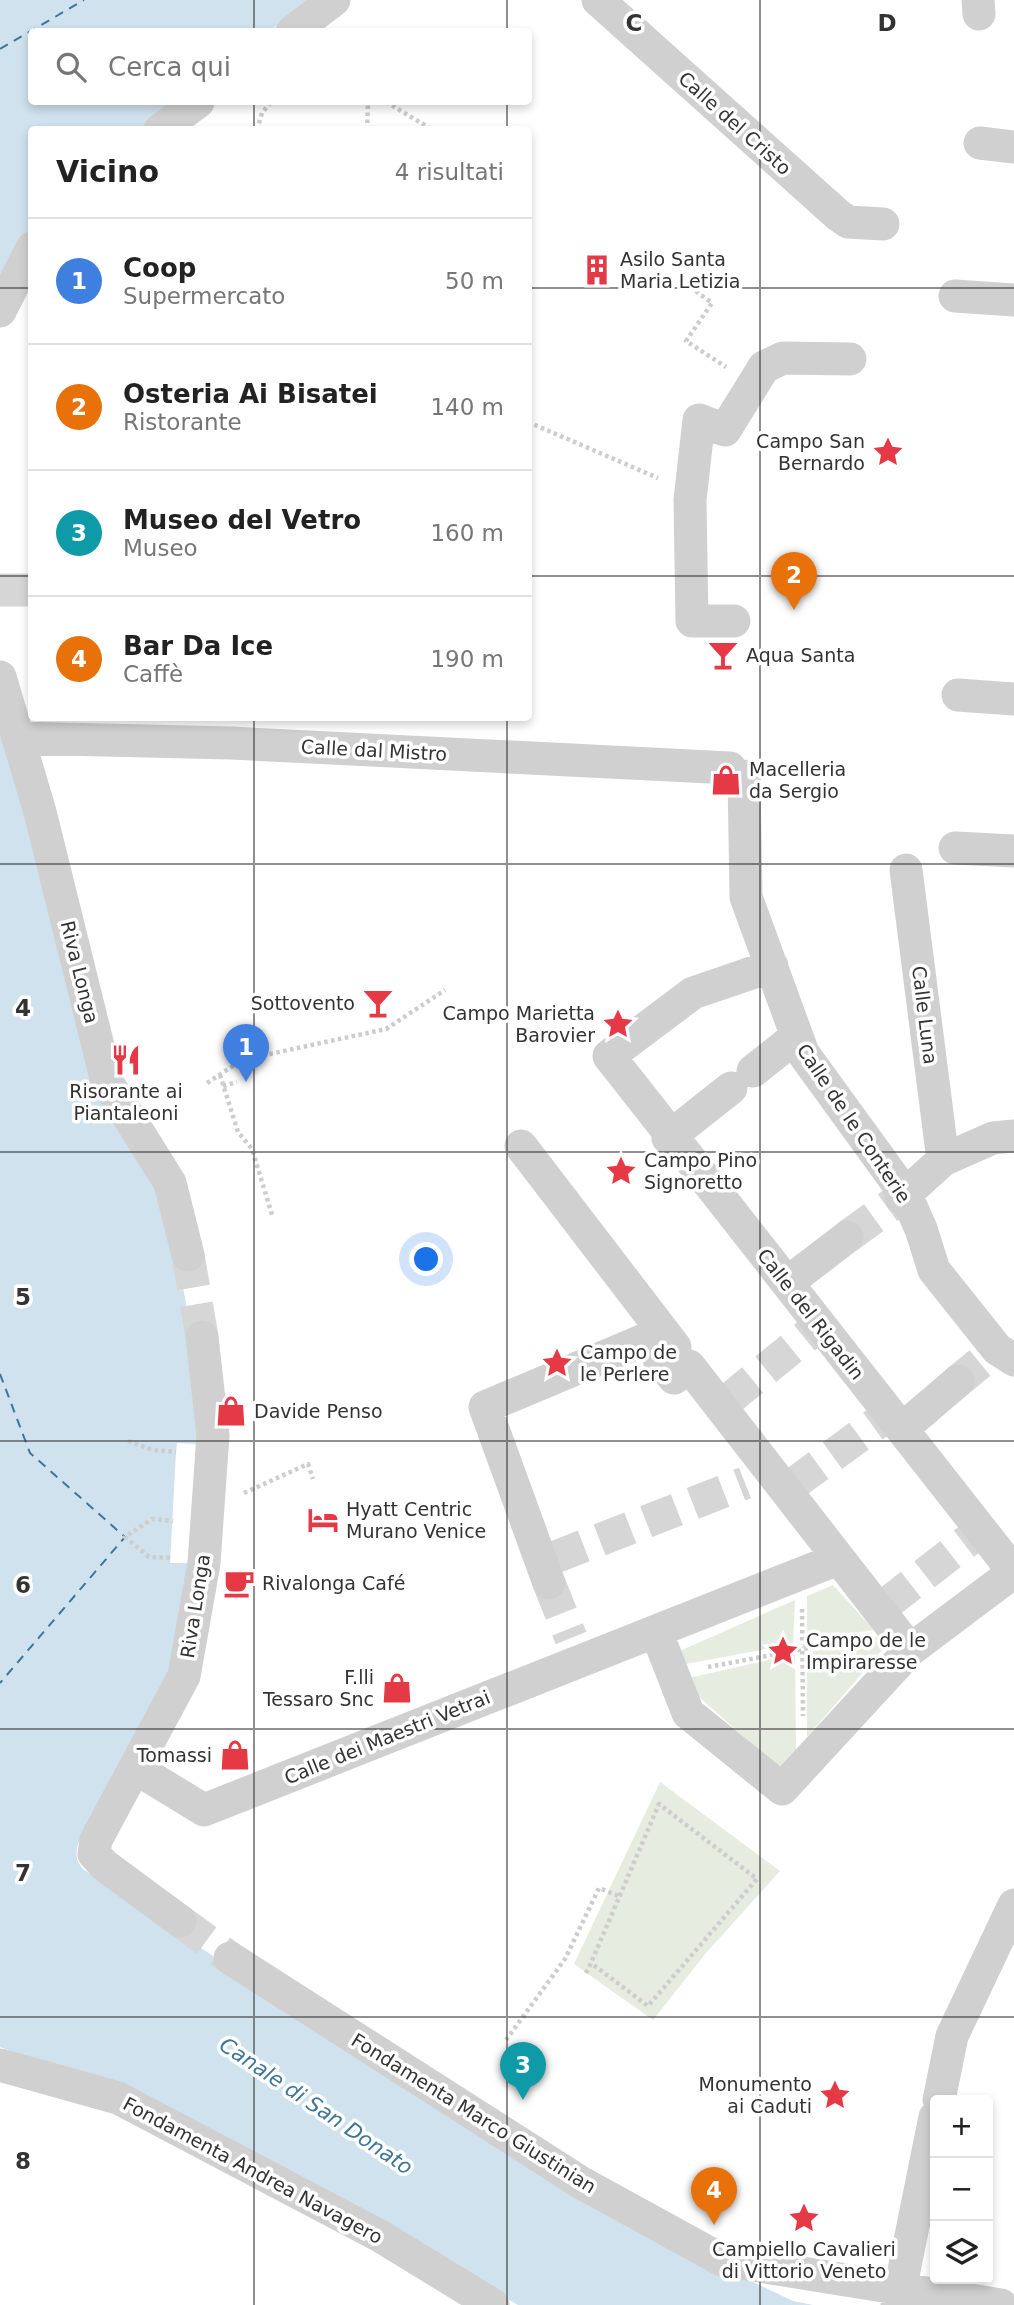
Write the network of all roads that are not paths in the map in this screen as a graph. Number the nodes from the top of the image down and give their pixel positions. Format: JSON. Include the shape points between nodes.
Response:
{"nodes":[{"id":1,"x":334,"y":0,"type":"edge"},
{"id":2,"x":598,"y":0,"type":"edge"},
{"id":3,"x":297,"y":28,"type":"edge"},
{"id":4,"x":194,"y":105,"type":"edge"},
{"id":5,"x":165,"y":126,"type":"edge"},
{"id":6,"x":980,"y":143,"type":"dead end"},
{"id":7,"x":1014,"y":147,"type":"edge"},
{"id":8,"x":883,"y":224,"type":"dead end"},
{"id":9,"x":28,"y":256,"type":"edge"},
{"id":10,"x":955,"y":296,"type":"dead end"},
{"id":11,"x":1014,"y":300,"type":"edge"},
{"id":12,"x":0,"y":311,"type":"edge"},
{"id":13,"x":850,"y":359,"type":"dead end"},
{"id":14,"x":734,"y":621,"type":"dead end"},
{"id":15,"x":0,"y":677,"type":"edge"},
{"id":16,"x":958,"y":695,"type":"dead end"},
{"id":17,"x":1014,"y":699,"type":"edge"},
{"id":18,"x":18,"y":738,"type":"junction"},
{"id":19,"x":737,"y":772,"type":"joint"},
{"id":20,"x":956,"y":848,"type":"dead end"},
{"id":21,"x":1014,"y":851,"type":"edge"},
{"id":22,"x":906,"y":870,"type":"dead end"},
{"id":23,"x":772,"y":966,"type":"junction"},
{"id":24,"x":797,"y":1037,"type":"junction"},
{"id":25,"x":1014,"y":1136,"type":"edge"},
{"id":26,"x":670,"y":1137,"type":"junction"},
{"id":27,"x":520,"y":1146,"type":"dead end"},
{"id":28,"x":943,"y":1160,"type":"junction"},
{"id":29,"x":903,"y":1196,"type":"junction"},
{"id":30,"x":847,"y":1237,"type":"tunnel mouth"},
{"id":31,"x":188,"y":1255,"type":"tunnel mouth"},
{"id":32,"x":787,"y":1283,"type":"junction"},
{"id":33,"x":663,"y":1332,"type":"junction"},
{"id":34,"x":202,"y":1337,"type":"tunnel mouth"},
{"id":35,"x":987,"y":1363,"type":"edge"},
{"id":36,"x":891,"y":1420,"type":"junction"},
{"id":37,"x":838,"y":1559,"type":"junction"},
{"id":38,"x":548,"y":1568,"type":"tunnel mouth"},
{"id":39,"x":1014,"y":1572,"type":"edge"},
{"id":40,"x":892,"y":1624,"type":"junction"},
{"id":41,"x":652,"y":1633,"type":"junction"},
{"id":42,"x":135,"y":1768,"type":"junction"},
{"id":43,"x":1014,"y":1905,"type":"edge"},
{"id":44,"x":180,"y":1921,"type":"tunnel mouth"},
{"id":45,"x":230,"y":1958,"type":"tunnel mouth"},
{"id":46,"x":0,"y":2065,"type":"edge"},
{"id":47,"x":940,"y":2095,"type":"edge"},
{"id":48,"x":930,"y":2143,"type":"edge"},
{"id":49,"x":899,"y":2296,"type":"edge"},
{"id":50,"x":493,"y":2305,"type":"edge"},
{"id":51,"x":1001,"y":2305,"type":"edge"}],
"edges":[{"from":1,"to":3,"type":"street"},
{"from":2,"to":8,"type":"street","name":"Calle del Cristo","via":[[838,215],[848,222]]},
{"from":4,"to":5,"type":"street"},
{"from":6,"to":7,"type":"street"},
{"from":9,"to":12,"type":"street"},
{"from":10,"to":11,"type":"street"},
{"from":13,"to":14,"type":"street","via":[[783,358],[764,367],[725,429],[699,420],[691,492],[692,621]]},
{"from":15,"to":18,"type":"street","name":"Riva Longa"},
{"from":16,"to":17,"type":"street"},
{"from":18,"to":19,"type":"street","name":"Calle dal Mistro","via":[[231,743]]},
{"from":18,"to":31,"type":"street","name":"Riva Longa","via":[[107,1082],[170,1183]]},
{"from":19,"to":23,"type":"street","name":"Calle de le Conterie","via":[[746,897]]},
{"from":20,"to":21,"type":"street"},
{"from":22,"to":28,"type":"street","name":"Calle Luna"},
{"from":23,"to":24,"type":"street","name":"Calle de le Conterie"},
{"from":23,"to":26,"type":"street","name":"Calle del Rigadin","via":[[693,993],[609,1056]]},
{"from":24,"to":26,"type":"street"},
{"from":24,"to":29,"type":"street","name":"Calle de le Conterie","via":[[803,1053]]},
{"from":25,"to":28,"type":"street","via":[[993,1138]]},
{"from":26,"to":32,"type":"street","name":"Calle del Rigadin"},
{"from":27,"to":33,"type":"street","via":[[572,1206]]},
{"from":28,"to":29,"type":"street"},
{"from":29,"to":35,"type":"street","name":"Calle de le Conterie","via":[[921,1229],[934,1270]]},
{"from":30,"to":32,"type":"street"},
{"from":32,"to":36,"type":"street","name":"Calle del Rigadin"},
{"from":33,"to":37,"type":"street","via":[[675,1347],[659,1359],[674,1378],[689,1366],[723,1404],[773,1483]]},
{"from":33,"to":38,"type":"street","via":[[485,1407]]},
{"from":34,"to":42,"type":"street","name":"Riva Longa","via":[[213,1435],[204,1563],[184,1676]]},
{"from":35,"to":36,"type":"street"},
{"from":36,"to":39,"type":"street","name":"Calle del Rigadin"},
{"from":37,"to":40,"type":"street"},
{"from":37,"to":41,"type":"street","name":"Calle dei Maestri Vetrai"},
{"from":39,"to":40,"type":"street"},
{"from":40,"to":41,"type":"street","via":[[803,1767],[782,1789],[688,1713]]},
{"from":41,"to":42,"type":"street","name":"Calle dei Maestri Vetrai","via":[[575,1650],[204,1810]]},
{"from":42,"to":44,"type":"street","name":"Riva Longa","via":[[96,1840],[94,1854]]},
{"from":43,"to":47,"type":"street","via":[[952,2036]]},
{"from":45,"to":49,"type":"street","name":"Fondamenta Marco Giustinian","via":[[580,2182],[722,2260]]},
{"from":46,"to":50,"type":"street","name":"Fondamenta Andrea Navagero","via":[[118,2098],[380,2236]]},
{"from":48,"to":49,"type":"street"},
{"from":49,"to":51,"type":"street","name":"Fondamenta Marco Giustinian"}]}
